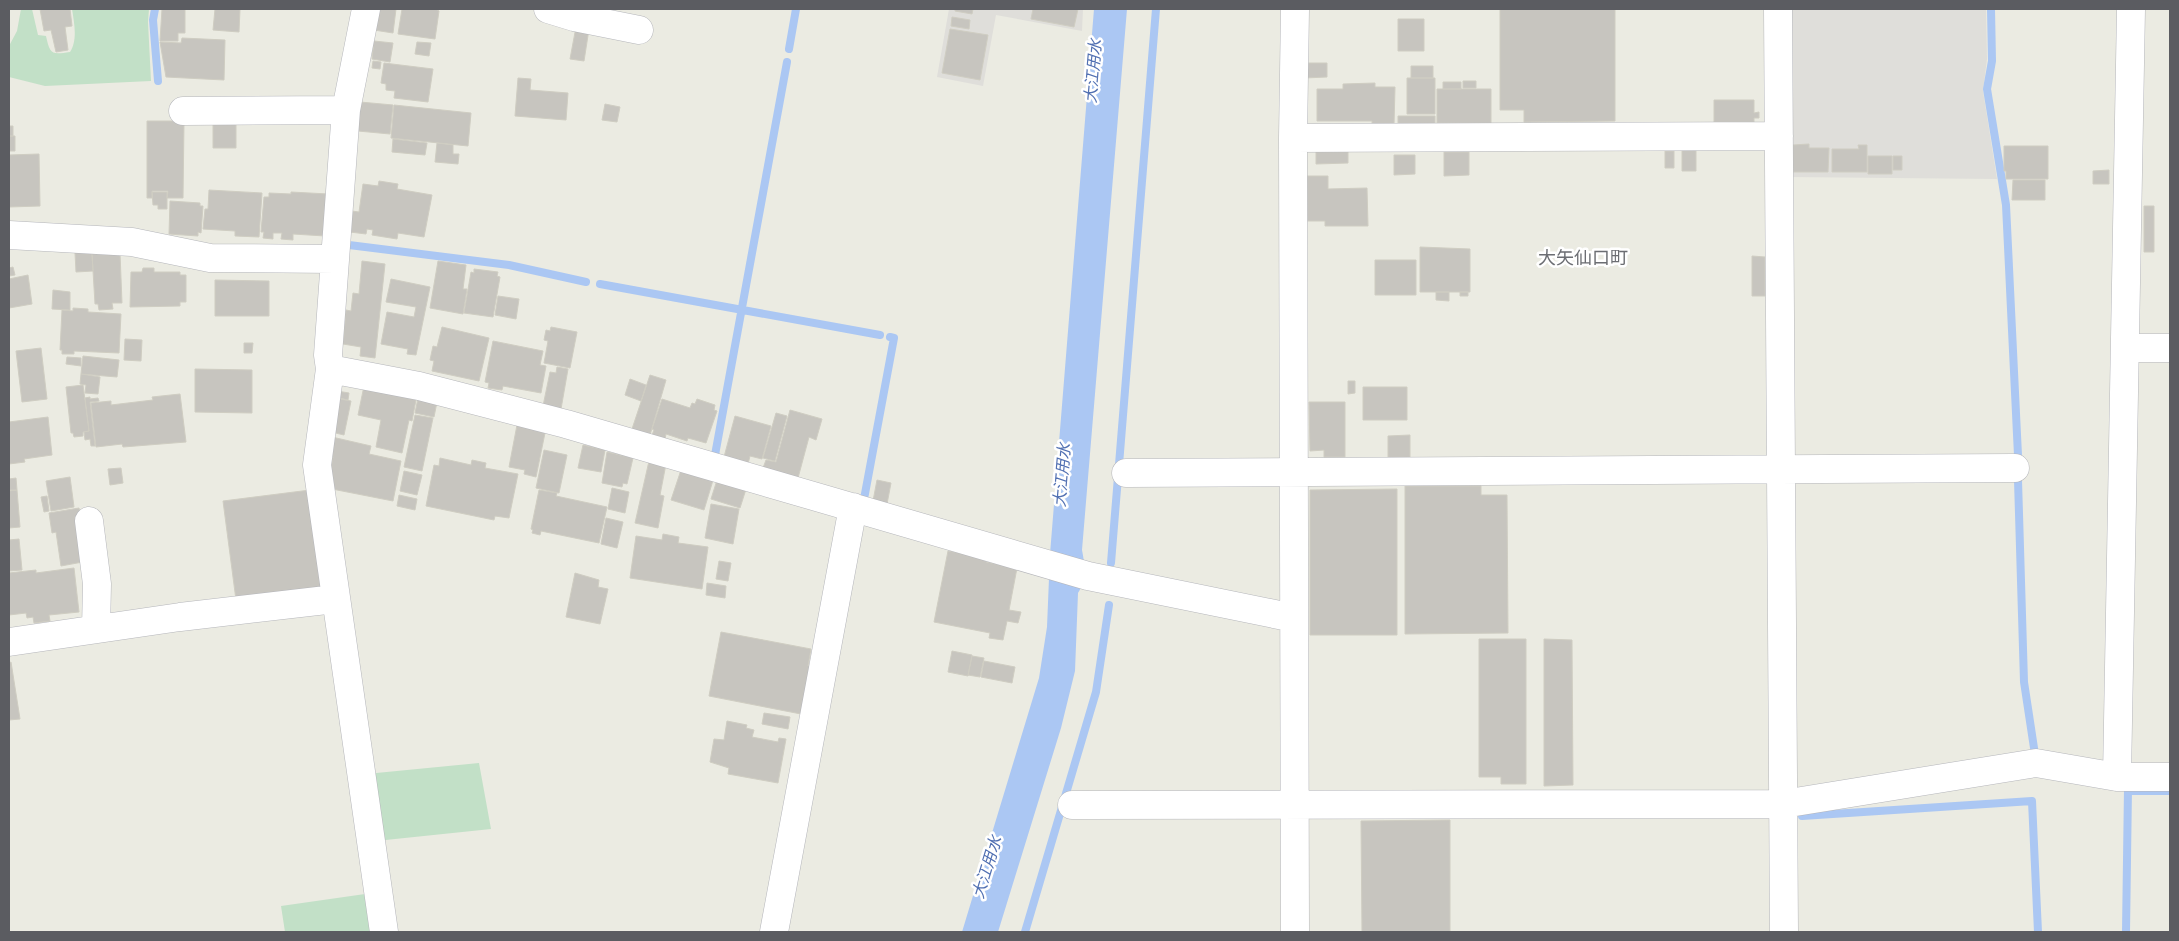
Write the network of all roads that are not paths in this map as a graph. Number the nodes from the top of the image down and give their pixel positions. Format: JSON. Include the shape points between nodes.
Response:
{"nodes":[{"id":1,"x":366,"y":9,"type":"edge"},
{"id":2,"x":548,"y":9,"type":"edge"},
{"id":3,"x":1295,"y":9,"type":"edge"},
{"id":4,"x":1778,"y":9,"type":"edge"},
{"id":5,"x":2131,"y":9,"type":"edge"},
{"id":6,"x":639,"y":30,"type":"dead end"},
{"id":7,"x":346,"y":110,"type":"junction"},
{"id":8,"x":183,"y":112,"type":"dead end"},
{"id":9,"x":1779,"y":136,"type":"junction"},
{"id":10,"x":1293,"y":138,"type":"junction"},
{"id":11,"x":9,"y":236,"type":"edge"},
{"id":12,"x":335,"y":259,"type":"junction"},
{"id":13,"x":2125,"y":348,"type":"junction"},
{"id":14,"x":2170,"y":348,"type":"edge"},
{"id":15,"x":330,"y":369,"type":"junction"},
{"id":16,"x":2015,"y":468,"type":"dead end"},
{"id":17,"x":1781,"y":469,"type":"junction"},
{"id":18,"x":1294,"y":472,"type":"junction"},
{"id":19,"x":1126,"y":473,"type":"dead end"},
{"id":20,"x":853,"y":507,"type":"junction"},
{"id":21,"x":89,"y":521,"type":"dead end"},
{"id":22,"x":335,"y":599,"type":"junction"},
{"id":23,"x":1294,"y":618,"type":"junction"},
{"id":24,"x":96,"y":629,"type":"junction"},
{"id":25,"x":9,"y":642,"type":"edge"},
{"id":26,"x":2117,"y":777,"type":"junction"},
{"id":27,"x":2170,"y":777,"type":"edge"},
{"id":28,"x":1783,"y":804,"type":"junction"},
{"id":29,"x":1295,"y":805,"type":"junction"},
{"id":30,"x":1072,"y":806,"type":"dead end"},
{"id":31,"x":384,"y":932,"type":"edge"},
{"id":32,"x":774,"y":932,"type":"edge"},
{"id":33,"x":1296,"y":932,"type":"edge"},
{"id":34,"x":1784,"y":932,"type":"edge"}],
"edges":[{"from":1,"to":7,"type":"street"},
{"from":2,"to":6,"type":"street"},
{"from":3,"to":10,"type":"street"},
{"from":4,"to":9,"type":"street"},
{"from":5,"to":13,"type":"street"},
{"from":7,"to":8,"type":"street"},
{"from":7,"to":12,"type":"street"},
{"from":9,"to":10,"type":"street"},
{"from":9,"to":17,"type":"street"},
{"from":10,"to":18,"type":"street"},
{"from":11,"to":12,"type":"street","via":[[132,242],[210,258]]},
{"from":12,"to":15,"type":"street","via":[[328,355]]},
{"from":13,"to":14,"type":"street"},
{"from":13,"to":26,"type":"street"},
{"from":15,"to":20,"type":"street","via":[[419,386],[566,424]]},
{"from":15,"to":22,"type":"street","via":[[316,465]]},
{"from":16,"to":17,"type":"street"},
{"from":17,"to":18,"type":"street"},
{"from":17,"to":28,"type":"street"},
{"from":18,"to":19,"type":"street"},
{"from":18,"to":23,"type":"street"},
{"from":20,"to":23,"type":"street","via":[[1088,576]]},
{"from":20,"to":32,"type":"street"},
{"from":21,"to":24,"type":"street","via":[[98,584]]},
{"from":22,"to":24,"type":"street"},
{"from":22,"to":31,"type":"street"},
{"from":23,"to":29,"type":"street"},
{"from":24,"to":25,"type":"street"},
{"from":26,"to":27,"type":"street"},
{"from":26,"to":28,"type":"street","via":[[2036,763]]},
{"from":28,"to":29,"type":"street"},
{"from":28,"to":34,"type":"street"},
{"from":29,"to":30,"type":"street"},
{"from":29,"to":33,"type":"street"}]}
